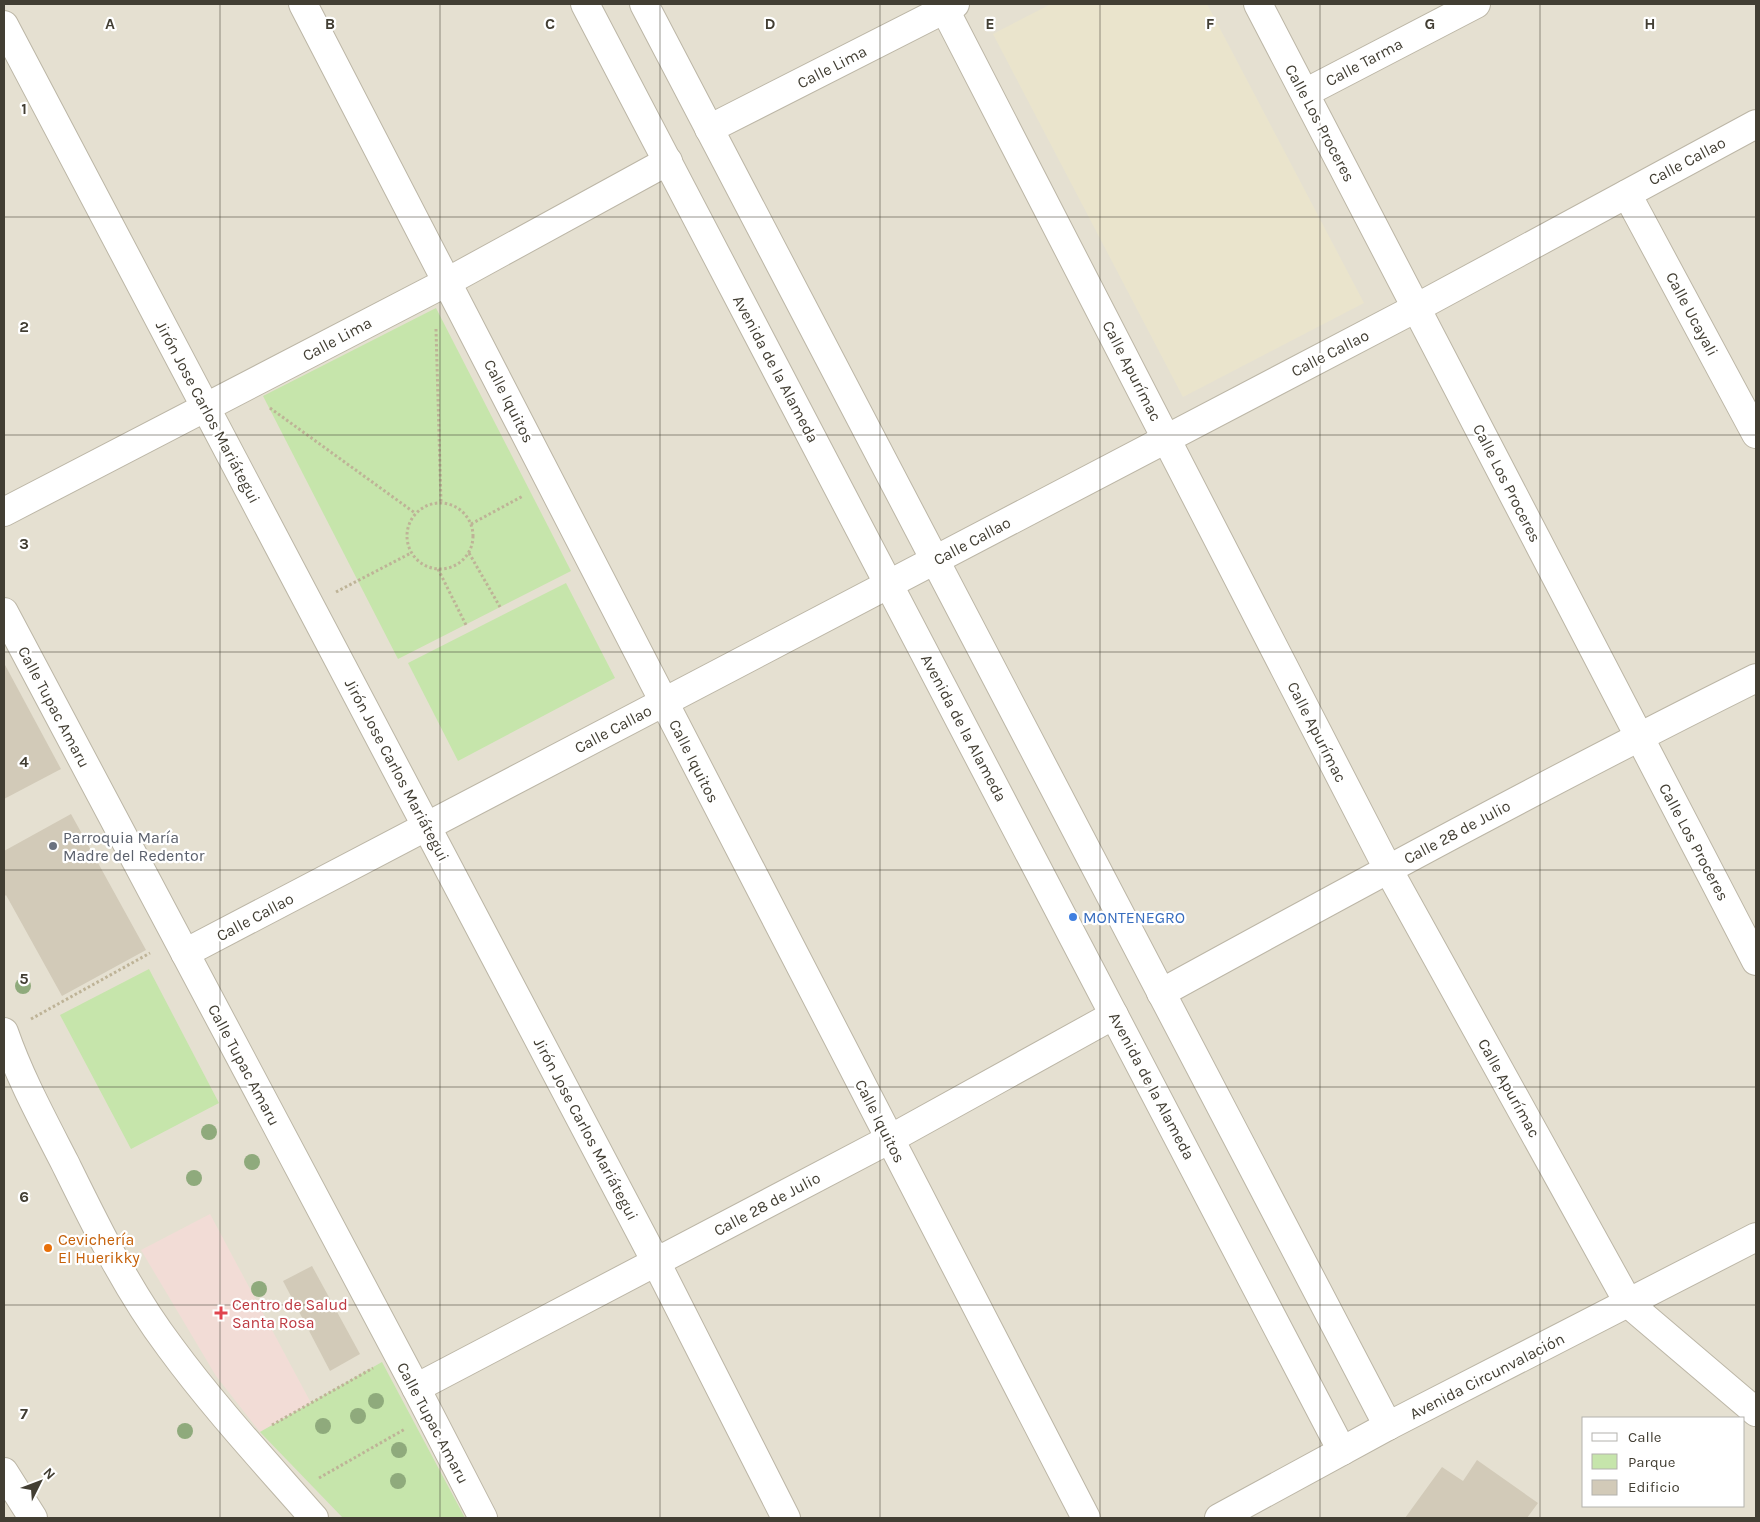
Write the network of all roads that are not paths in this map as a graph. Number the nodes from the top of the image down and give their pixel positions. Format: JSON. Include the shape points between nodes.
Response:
{"nodes":[{"id":1,"x":303,"y":4,"type":"edge"},
{"id":2,"x":586,"y":4,"type":"edge"},
{"id":3,"x":644,"y":4,"type":"edge"},
{"id":4,"x":1258,"y":4,"type":"edge"},
{"id":5,"x":1476,"y":4,"type":"edge"},
{"id":6,"x":947,"y":5,"type":"edge"},
{"id":7,"x":4,"y":25,"type":"edge"},
{"id":8,"x":1305,"y":93,"type":"junction"},
{"id":9,"x":1756,"y":124,"type":"edge"},
{"id":10,"x":709,"y":129,"type":"junction"},
{"id":11,"x":668,"y":161,"type":"junction"},
{"id":12,"x":1627,"y":194,"type":"junction"},
{"id":13,"x":441,"y":285,"type":"junction"},
{"id":14,"x":1416,"y":308,"type":"junction"},
{"id":15,"x":206,"y":408,"type":"junction"},
{"id":16,"x":1756,"y":434,"type":"edge"},
{"id":17,"x":1166,"y":438,"type":"junction"},
{"id":18,"x":4,"y":512,"type":"edge"},
{"id":19,"x":935,"y":560,"type":"junction"},
{"id":20,"x":889,"y":585,"type":"junction"},
{"id":21,"x":4,"y":612,"type":"edge"},
{"id":22,"x":1756,"y":678,"type":"edge"},
{"id":23,"x":664,"y":702,"type":"junction"},
{"id":24,"x":1639,"y":736,"type":"junction"},
{"id":25,"x":427,"y":827,"type":"junction"},
{"id":26,"x":1388,"y":869,"type":"junction"},
{"id":27,"x":181,"y":946,"type":"junction"},
{"id":28,"x":1756,"y":962,"type":"edge"},
{"id":29,"x":1161,"y":993,"type":"junction"},
{"id":30,"x":1114,"y":1015,"type":"junction"},
{"id":31,"x":4,"y":1033,"type":"edge"},
{"id":32,"x":890,"y":1139,"type":"junction"},
{"id":33,"x":1756,"y":1237,"type":"edge"},
{"id":34,"x":656,"y":1262,"type":"junction"},
{"id":35,"x":1629,"y":1304,"type":"junction"},
{"id":36,"x":416,"y":1388,"type":"junction"},
{"id":37,"x":1756,"y":1412,"type":"edge"},
{"id":38,"x":1388,"y":1426,"type":"junction"},
{"id":39,"x":1342,"y":1451,"type":"junction"},
{"id":40,"x":4,"y":1472,"type":"edge"},
{"id":41,"x":33,"y":1518,"type":"edge"},
{"id":42,"x":314,"y":1518,"type":"edge"},
{"id":43,"x":483,"y":1518,"type":"edge"},
{"id":44,"x":786,"y":1518,"type":"edge"},
{"id":45,"x":1086,"y":1518,"type":"edge"},
{"id":46,"x":1218,"y":1518,"type":"edge"}],
"edges":[{"from":1,"to":13,"type":"street","name":"Calle Iquitos"},
{"from":2,"to":11,"type":"street","name":"Avenida de la Alameda"},
{"from":3,"to":10,"type":"street"},
{"from":4,"to":8,"type":"street","name":"Calle Los Proceres"},
{"from":5,"to":8,"type":"street","name":"Calle Tarma"},
{"from":6,"to":10,"type":"street","name":"Calle Lima"},
{"from":6,"to":17,"type":"street","name":"Calle Apurímac"},
{"from":7,"to":15,"type":"street","name":"Jirón Jose Carlos Mariátegui"},
{"from":8,"to":14,"type":"street","name":"Calle Los Proceres"},
{"from":9,"to":12,"type":"street","name":"Calle Callao"},
{"from":10,"to":19,"type":"street"},
{"from":11,"to":13,"type":"street","name":"Calle Lima"},
{"from":11,"to":20,"type":"street","name":"Avenida de la Alameda"},
{"from":12,"to":14,"type":"street","name":"Calle Callao"},
{"from":12,"to":16,"type":"street","name":"Calle Ucayali"},
{"from":13,"to":15,"type":"street","name":"Calle Lima"},
{"from":13,"to":23,"type":"street","name":"Calle Iquitos","via":[[551,482]]},
{"from":14,"to":17,"type":"street","name":"Calle Callao"},
{"from":14,"to":24,"type":"street","name":"Calle Los Proceres"},
{"from":15,"to":18,"type":"street","name":"Calle Lima"},
{"from":15,"to":25,"type":"street","name":"Jirón Jose Carlos Mariátegui"},
{"from":17,"to":19,"type":"street","name":"Calle Callao"},
{"from":17,"to":26,"type":"street","name":"Calle Apurímac"},
{"from":19,"to":20,"type":"street","name":"Calle Callao"},
{"from":19,"to":29,"type":"street"},
{"from":20,"to":23,"type":"street","name":"Calle Callao"},
{"from":20,"to":30,"type":"street","name":"Avenida de la Alameda"},
{"from":21,"to":27,"type":"street","name":"Calle Tupac Amaru"},
{"from":22,"to":24,"type":"street","name":"Calle 28 de Julio"},
{"from":23,"to":25,"type":"street","name":"Calle Callao"},
{"from":23,"to":32,"type":"street","name":"Calle Iquitos"},
{"from":24,"to":26,"type":"street","name":"Calle 28 de Julio"},
{"from":24,"to":28,"type":"street","name":"Calle Los Proceres"},
{"from":25,"to":27,"type":"street","name":"Calle Callao"},
{"from":25,"to":34,"type":"street","name":"Jirón Jose Carlos Mariátegui"},
{"from":26,"to":29,"type":"street","name":"Calle 28 de Julio"},
{"from":26,"to":35,"type":"street","name":"Calle Apurímac"},
{"from":27,"to":36,"type":"street","name":"Calle Tupac Amaru"},
{"from":29,"to":38,"type":"street"},
{"from":30,"to":32,"type":"street","name":"Calle 28 de Julio"},
{"from":30,"to":39,"type":"street","name":"Avenida de la Alameda"},
{"from":31,"to":42,"type":"street","via":[[30,1093],[110,1254],[132,1290],[168,1346],[203,1391]]},
{"from":32,"to":34,"type":"street","name":"Calle 28 de Julio"},
{"from":32,"to":45,"type":"street","name":"Calle Iquitos"},
{"from":33,"to":35,"type":"street","name":"Avenida Circunvalación"},
{"from":34,"to":36,"type":"street","name":"Calle 28 de Julio"},
{"from":34,"to":44,"type":"street","name":"Jirón Jose Carlos Mariátegui"},
{"from":35,"to":37,"type":"street","name":"Calle Apurímac"},
{"from":35,"to":38,"type":"street","name":"Avenida Circunvalación"},
{"from":36,"to":43,"type":"street","name":"Calle Tupac Amaru"},
{"from":38,"to":39,"type":"street","name":"Avenida Circunvalación"},
{"from":39,"to":46,"type":"street","name":"Avenida Circunvalación"},
{"from":40,"to":41,"type":"street"}]}
